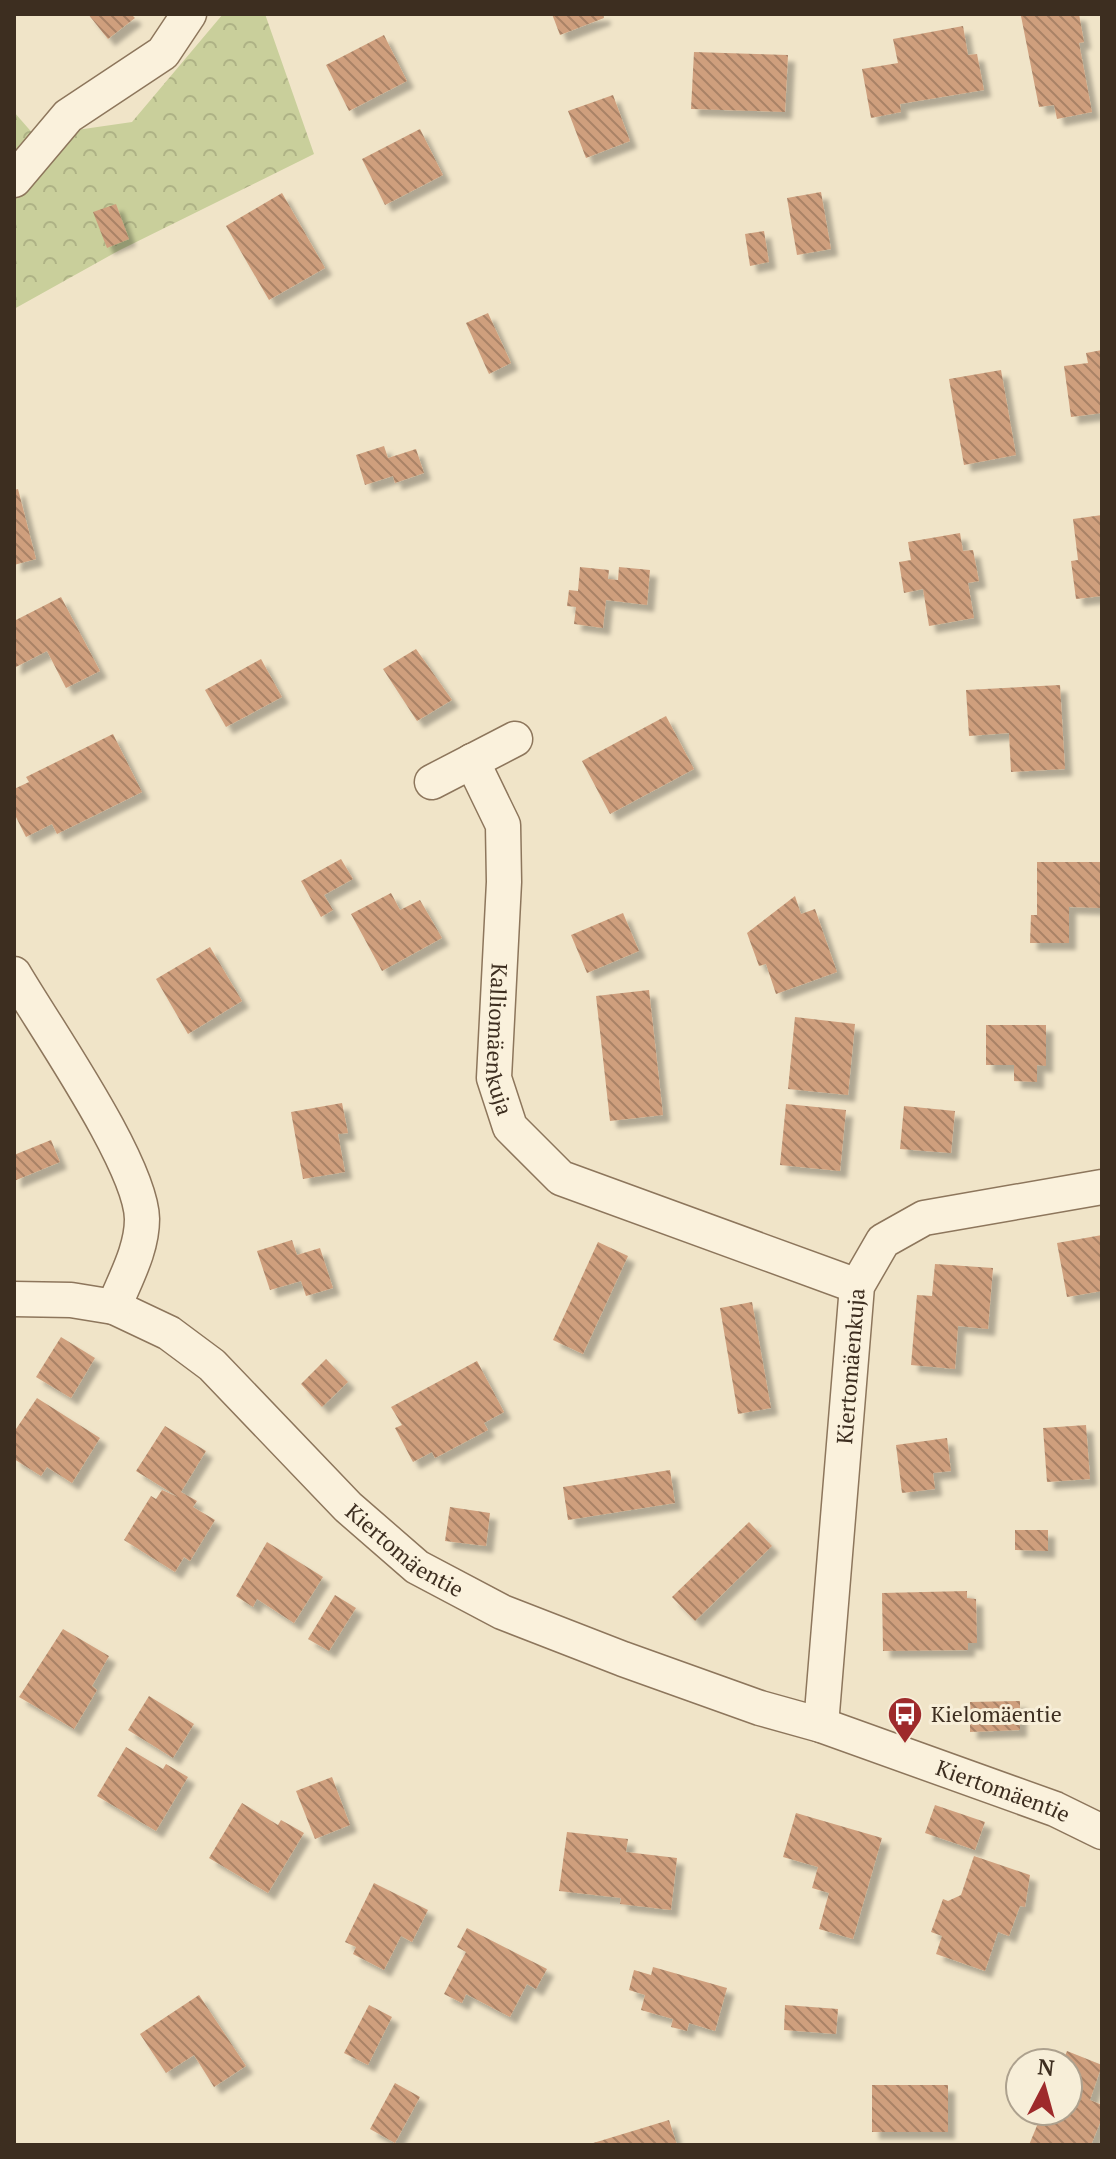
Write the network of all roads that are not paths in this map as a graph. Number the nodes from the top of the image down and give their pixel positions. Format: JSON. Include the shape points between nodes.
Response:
{"nodes":[{"id":1,"x":189,"y":14,"type":"edge"},
{"id":2,"x":14,"y":180,"type":"edge"},
{"id":3,"x":515,"y":739,"type":"dead end"},
{"id":4,"x":472,"y":761,"type":"junction"},
{"id":5,"x":432,"y":782,"type":"dead end"},
{"id":6,"x":14,"y":974,"type":"edge"},
{"id":7,"x":1102,"y":1187,"type":"edge"},
{"id":8,"x":857,"y":1286,"type":"junction"},
{"id":9,"x":14,"y":1299,"type":"edge"},
{"id":10,"x":114,"y":1307,"type":"junction"},
{"id":11,"x":821,"y":1725,"type":"junction"},
{"id":12,"x":1102,"y":1832,"type":"edge"}],
"edges":[{"from":1,"to":2,"type":"street","via":[[163,53],[68,116]]},
{"from":3,"to":4,"type":"street"},
{"from":4,"to":5,"type":"street"},
{"from":4,"to":8,"type":"street","name":"Kalliomäenkuja","via":[[503,825],[494,1078],[510,1127],[561,1178]]},
{"from":6,"to":10,"type":"street","via":[[135,1186],[142,1218],[138,1247]]},
{"from":7,"to":8,"type":"street","name":"Kiertomäenkuja","via":[[924,1218],[883,1241]]},
{"from":8,"to":11,"type":"street","name":"Kiertomäenkuja"},
{"from":9,"to":10,"type":"street","name":"Kiertomäentie"},
{"from":10,"to":11,"type":"street","name":"Kiertomäentie","via":[[169,1333],[212,1365],[348,1507],[417,1567],[502,1612],[760,1708]]},
{"from":11,"to":12,"type":"street","name":"Kiertomäentie","via":[[1055,1809]]}]}
